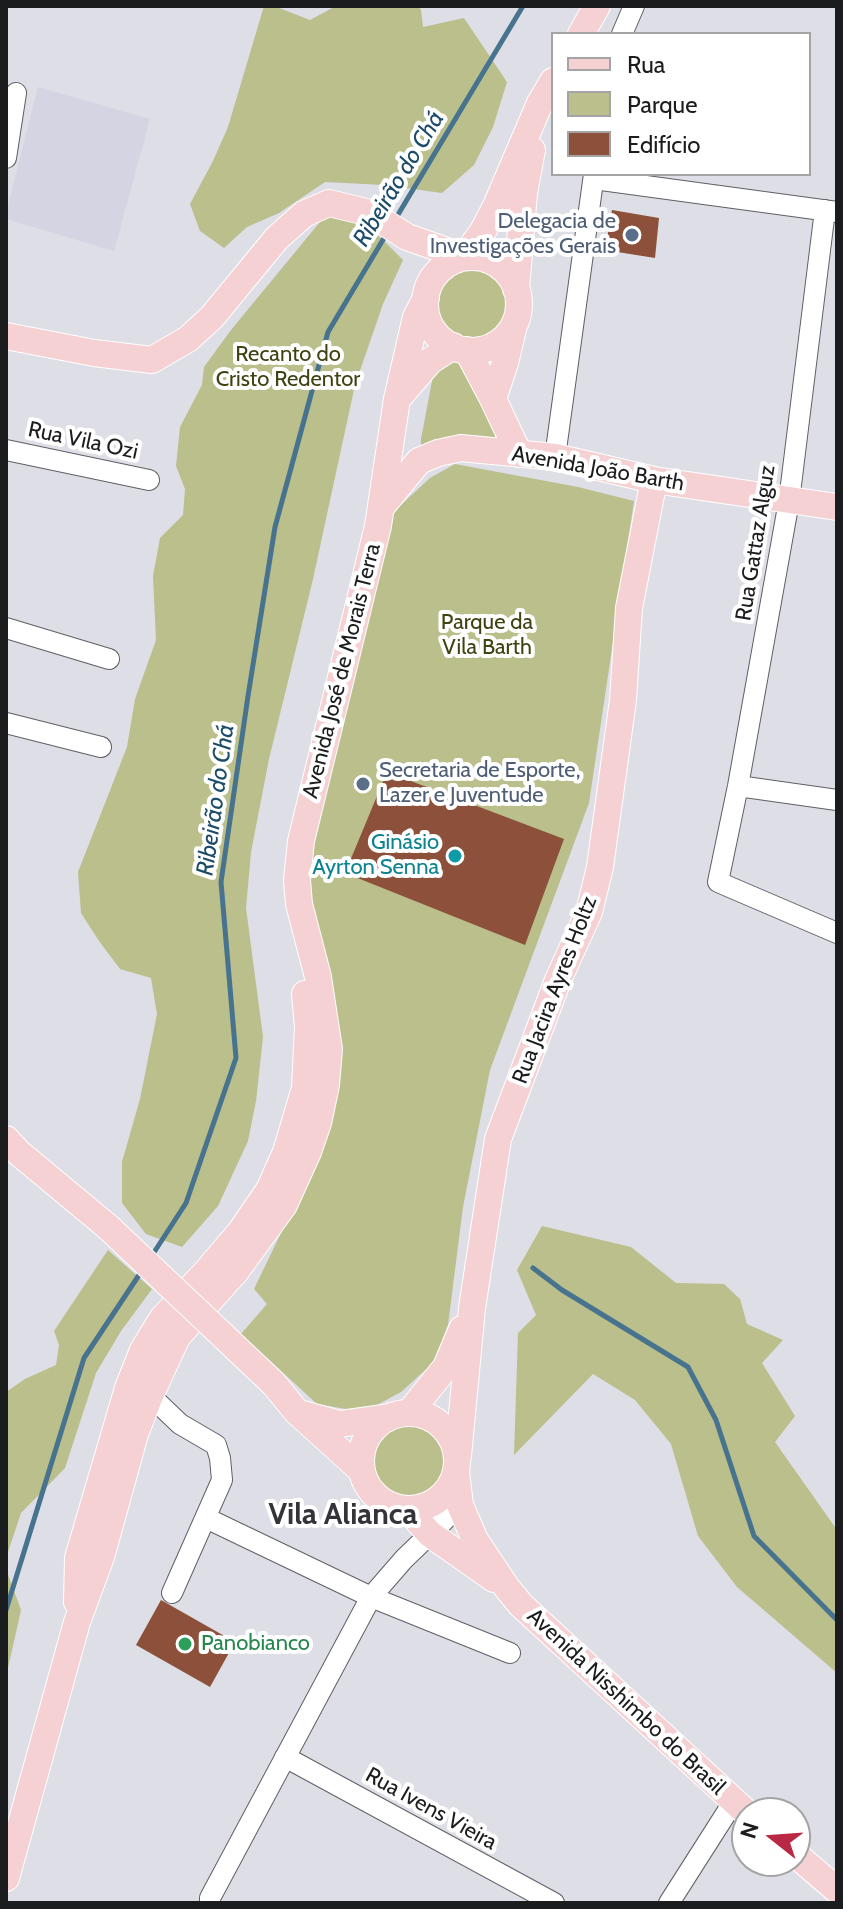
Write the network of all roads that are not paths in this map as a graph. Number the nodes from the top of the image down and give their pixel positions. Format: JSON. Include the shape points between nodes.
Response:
{"nodes":[{"id":1,"x":597,"y":6,"type":"edge"},
{"id":2,"x":634,"y":6,"type":"edge"},
{"id":3,"x":582,"y":32,"type":"edge"},
{"id":4,"x":623,"y":32,"type":"edge"},
{"id":5,"x":547,"y":92,"type":"edge"},
{"id":6,"x":16,"y":93,"type":"dead end"},
{"id":7,"x":7,"y":152,"type":"edge"},
{"id":8,"x":594,"y":176,"type":"edge"},
{"id":9,"x":831,"y":211,"type":"edge"},
{"id":10,"x":407,"y":237,"type":"junction"},
{"id":11,"x":464,"y":257,"type":"junction"},
{"id":12,"x":516,"y":289,"type":"junction"},
{"id":13,"x":428,"y":290,"type":"junction"},
{"id":14,"x":514,"y":325,"type":"junction"},
{"id":15,"x":6,"y":336,"type":"edge"},
{"id":16,"x":460,"y":348,"type":"junction"},
{"id":17,"x":397,"y":399,"type":"junction"},
{"id":18,"x":493,"y":399,"type":"junction"},
{"id":19,"x":6,"y":450,"type":"edge"},
{"id":20,"x":519,"y":454,"type":"junction"},
{"id":21,"x":555,"y":457,"type":"junction"},
{"id":22,"x":149,"y":480,"type":"dead end"},
{"id":23,"x":654,"y":480,"type":"junction"},
{"id":24,"x":789,"y":501,"type":"junction"},
{"id":25,"x":382,"y":506,"type":"junction"},
{"id":26,"x":837,"y":507,"type":"edge"},
{"id":27,"x":6,"y":628,"type":"edge"},
{"id":28,"x":109,"y":659,"type":"dead end"},
{"id":29,"x":6,"y":723,"type":"edge"},
{"id":30,"x":101,"y":747,"type":"dead end"},
{"id":31,"x":738,"y":786,"type":"junction"},
{"id":32,"x":837,"y":800,"type":"edge"},
{"id":33,"x":837,"y":933,"type":"edge"},
{"id":34,"x":308,"y":943,"type":"junction"},
{"id":35,"x":10,"y":1149,"type":"edge"},
{"id":36,"x":472,"y":1308,"type":"junction"},
{"id":37,"x":149,"y":1398,"type":"junction"},
{"id":38,"x":296,"y":1411,"type":"junction"},
{"id":39,"x":399,"y":1415,"type":"junction"},
{"id":40,"x":180,"y":1424,"type":"junction"},
{"id":41,"x":135,"y":1434,"type":"junction"},
{"id":42,"x":457,"y":1464,"type":"junction"},
{"id":43,"x":361,"y":1470,"type":"junction"},
{"id":44,"x":460,"y":1505,"type":"junction"},
{"id":45,"x":408,"y":1510,"type":"junction"},
{"id":46,"x":206,"y":1518,"type":"junction"},
{"id":47,"x":430,"y":1534,"type":"junction"},
{"id":48,"x":507,"y":1588,"type":"junction"},
{"id":49,"x":172,"y":1593,"type":"dead end"},
{"id":50,"x":371,"y":1597,"type":"junction"},
{"id":51,"x":77,"y":1622,"type":"junction"},
{"id":52,"x":510,"y":1653,"type":"dead end"},
{"id":53,"x":285,"y":1757,"type":"junction"},
{"id":54,"x":731,"y":1799,"type":"edge"},
{"id":55,"x":731,"y":1819,"type":"edge"},
{"id":56,"x":7,"y":1867,"type":"edge"},
{"id":57,"x":811,"y":1868,"type":"edge"},
{"id":58,"x":837,"y":1890,"type":"edge"},
{"id":59,"x":210,"y":1903,"type":"edge"},
{"id":60,"x":554,"y":1903,"type":"edge"},
{"id":61,"x":669,"y":1903,"type":"edge"}],
"edges":[{"from":1,"to":3,"type":"main road"},
{"from":2,"to":4,"type":"street"},
{"from":5,"to":11,"type":"main road","via":[[496,206]]},
{"from":5,"to":12,"type":"main road","via":[[524,193]]},
{"from":6,"to":7,"type":"street"},
{"from":8,"to":9,"type":"street"},
{"from":8,"to":21,"type":"street"},
{"from":9,"to":24,"type":"street","name":"Rua Gattaz Alguz"},
{"from":10,"to":11,"type":"main road"},
{"from":10,"to":13,"type":"main road"},
{"from":10,"to":15,"type":"main road","via":[[370,213],[329,203],[304,214],[277,238],[212,317],[152,360]]},
{"from":11,"to":12,"type":"main road","via":[[496,263]]},
{"from":11,"to":13,"type":"main road","via":[[436,273]]},
{"from":12,"to":14,"type":"main road"},
{"from":13,"to":16,"type":"main road","via":[[427,319],[435,334]]},
{"from":13,"to":17,"type":"main road","name":"Avenida José de Morais Terra","via":[[416,317]]},
{"from":14,"to":16,"type":"main road","via":[[489,348]]},
{"from":14,"to":18,"type":"main road"},
{"from":16,"to":17,"type":"main road","via":[[430,361]]},
{"from":16,"to":18,"type":"main road"},
{"from":17,"to":25,"type":"main road","name":"Avenida José de Morais Terra"},
{"from":18,"to":20,"type":"main road"},
{"from":19,"to":22,"type":"street","name":"Rua Vila Ozi"},
{"from":20,"to":21,"type":"main road","name":"Avenida João Barth"},
{"from":20,"to":25,"type":"main road","name":"Avenida João Barth","via":[[461,448],[438,453],[419,461]]},
{"from":21,"to":23,"type":"main road","name":"Avenida João Barth"},
{"from":23,"to":24,"type":"main road","name":"Avenida João Barth"},
{"from":23,"to":36,"type":"main road","name":"Rua Jacira Ayres Holtz","via":[[629,608],[623,700],[600,867],[589,912],[498,1139]]},
{"from":24,"to":26,"type":"main road","name":"Avenida João Barth"},
{"from":24,"to":31,"type":"street","name":"Rua Gattaz Alguz"},
{"from":25,"to":34,"type":"main road","name":"Avenida José de Morais Terra","via":[[301,841],[298,892]]},
{"from":27,"to":28,"type":"street"},
{"from":29,"to":30,"type":"street"},
{"from":31,"to":32,"type":"street"},
{"from":31,"to":33,"type":"street","name":"Rua Gattaz Alguz","via":[[718,882]]},
{"from":34,"to":37,"type":"main road","name":"Avenida José de Morais Terra","via":[[329,1049],[326,1085],[308,1152],[284,1205],[236,1271],[177,1337]]},
{"from":34,"to":51,"type":"main road","name":"Avenida José de Morais Terra","via":[[305,1088],[286,1152],[269,1190],[241,1231],[162,1319],[143,1350],[78,1558]]},
{"from":35,"to":38,"type":"main road","bridge":true,"via":[[108,1227]]},
{"from":36,"to":39,"type":"main road","via":[[446,1367]]},
{"from":36,"to":42,"type":"main road"},
{"from":37,"to":40,"type":"street"},
{"from":37,"to":41,"type":"main road","name":"Avenida José de Morais Terra"},
{"from":38,"to":39,"type":"main road","via":[[340,1424]]},
{"from":38,"to":43,"type":"main road"},
{"from":39,"to":42,"type":"main road","via":[[419,1413],[445,1428],[454,1441]]},
{"from":39,"to":43,"type":"main road","via":[[376,1425],[366,1437]]},
{"from":40,"to":41,"type":"street","via":[[161,1421]]},
{"from":40,"to":46,"type":"street","via":[[216,1445],[220,1458],[222,1480]]},
{"from":41,"to":51,"type":"main road","name":"Avenida José de Morais Terra"},
{"from":42,"to":44,"type":"main road","name":"Avenida Nisshimbo do Brasil"},
{"from":42,"to":45,"type":"main road","via":[[450,1487],[439,1499]]},
{"from":43,"to":45,"type":"main road","via":[[378,1498]]},
{"from":44,"to":47,"type":"street"},
{"from":44,"to":48,"type":"main road","name":"Avenida Nisshimbo do Brasil","via":[[475,1540]]},
{"from":45,"to":47,"type":"main road","name":"Avenida Nisshimbo do Brasil"},
{"from":46,"to":49,"type":"street"},
{"from":46,"to":50,"type":"street"},
{"from":47,"to":48,"type":"main road","name":"Avenida Nisshimbo do Brasil"},
{"from":47,"to":50,"type":"street"},
{"from":48,"to":54,"type":"main road","name":"Avenida Nisshimbo do Brasil"},
{"from":50,"to":52,"type":"street"},
{"from":50,"to":53,"type":"street"},
{"from":51,"to":56,"type":"main road"},
{"from":53,"to":59,"type":"street"},
{"from":53,"to":60,"type":"street","name":"Rua Ivens Vieira"},
{"from":55,"to":61,"type":"street"},
{"from":57,"to":58,"type":"main road"}]}
